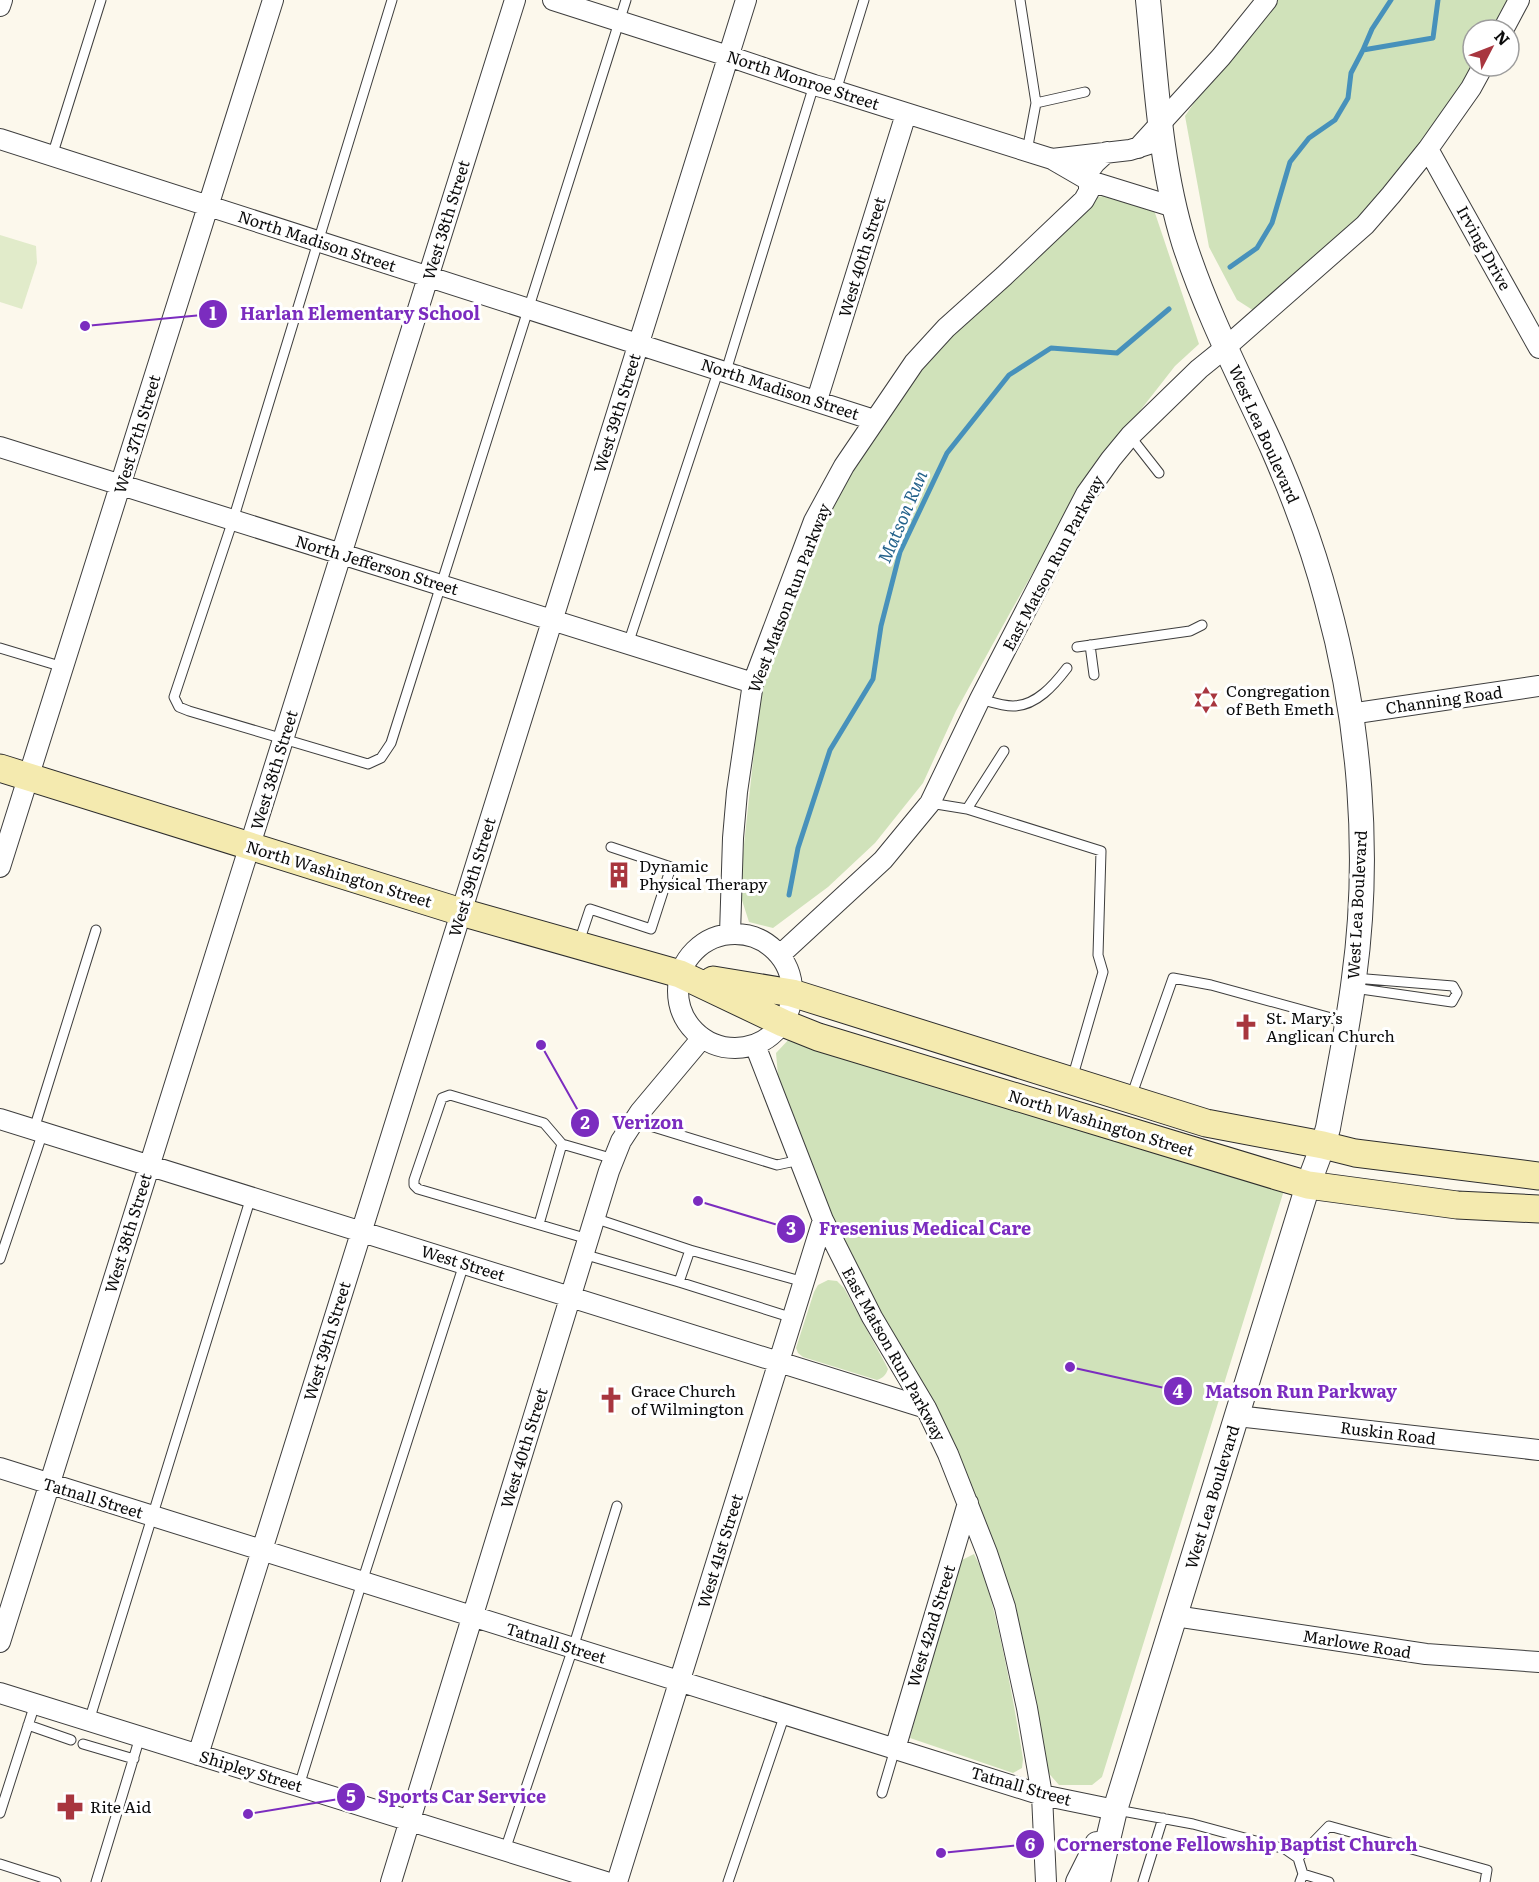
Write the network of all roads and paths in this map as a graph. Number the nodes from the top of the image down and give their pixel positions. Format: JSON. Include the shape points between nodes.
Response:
{"nodes":[{"id":1,"x":2,"y":0,"type":"edge"},
{"id":2,"x":101,"y":0,"type":"edge"},
{"id":3,"x":273,"y":0,"type":"edge"},
{"id":4,"x":392,"y":0,"type":"edge"},
{"id":5,"x":515,"y":0,"type":"edge"},
{"id":6,"x":553,"y":0,"type":"edge"},
{"id":7,"x":626,"y":0,"type":"edge"},
{"id":8,"x":746,"y":0,"type":"edge"},
{"id":9,"x":864,"y":0,"type":"edge"},
{"id":10,"x":1020,"y":0,"type":"edge"},
{"id":11,"x":1149,"y":0,"type":"edge"},
{"id":12,"x":1267,"y":0,"type":"edge"},
{"id":13,"x":1519,"y":0,"type":"edge"},
{"id":14,"x":0,"y":6,"type":"edge"},
{"id":15,"x":1509,"y":18,"type":"edge"},
{"id":16,"x":620,"y":21,"type":"junction"},
{"id":17,"x":729,"y":56,"type":"junction"},
{"id":18,"x":1476,"y":78,"type":"edge"},
{"id":19,"x":814,"y":86,"type":"junction"},
{"id":20,"x":836,"y":91,"type":"junction"},
{"id":21,"x":1085,"y":92,"type":"dead end"},
{"id":22,"x":1036,"y":103,"type":"junction"},
{"id":23,"x":906,"y":114,"type":"junction"},
{"id":24,"x":1162,"y":132,"type":"junction"},
{"id":25,"x":0,"y":139,"type":"edge"},
{"id":26,"x":1428,"y":149,"type":"junction"},
{"id":27,"x":1027,"y":151,"type":"junction"},
{"id":28,"x":1107,"y":152,"type":"junction"},
{"id":29,"x":52,"y":156,"type":"junction"},
{"id":30,"x":1052,"y":159,"type":"junction"},
{"id":31,"x":1090,"y":181,"type":"junction"},
{"id":32,"x":208,"y":206,"type":"junction"},
{"id":33,"x":1174,"y":207,"type":"junction"},
{"id":34,"x":318,"y":241,"type":"junction"},
{"id":35,"x":428,"y":276,"type":"junction"},
{"id":36,"x":529,"y":308,"type":"junction"},
{"id":37,"x":639,"y":344,"type":"junction"},
{"id":38,"x":1225,"y":348,"type":"junction"},
{"id":39,"x":1539,"y":348,"type":"edge"},
{"id":40,"x":722,"y":370,"type":"junction"},
{"id":41,"x":817,"y":400,"type":"junction"},
{"id":42,"x":874,"y":420,"type":"junction"},
{"id":43,"x":1130,"y":436,"type":"junction"},
{"id":44,"x":0,"y":447,"type":"edge"},
{"id":45,"x":1159,"y":473,"type":"dead end"},
{"id":46,"x":121,"y":485,"type":"junction"},
{"id":47,"x":233,"y":520,"type":"junction"},
{"id":48,"x":341,"y":554,"type":"junction"},
{"id":49,"x":441,"y":585,"type":"junction"},
{"id":50,"x":552,"y":620,"type":"junction"},
{"id":51,"x":1202,"y":625,"type":"dead end"},
{"id":52,"x":628,"y":644,"type":"junction"},
{"id":53,"x":1090,"y":645,"type":"junction"},
{"id":54,"x":1077,"y":647,"type":"dead end"},
{"id":55,"x":0,"y":648,"type":"edge"},
{"id":56,"x":63,"y":667,"type":"junction"},
{"id":57,"x":1067,"y":669,"type":"dead end"},
{"id":58,"x":1094,"y":675,"type":"dead end"},
{"id":59,"x":753,"y":684,"type":"junction"},
{"id":60,"x":1539,"y":686,"type":"edge"},
{"id":61,"x":980,"y":699,"type":"junction"},
{"id":62,"x":1350,"y":714,"type":"junction"},
{"id":63,"x":283,"y":740,"type":"junction"},
{"id":64,"x":1004,"y":751,"type":"dead end"},
{"id":65,"x":0,"y":768,"type":"edge"},
{"id":66,"x":28,"y":778,"type":"junction"},
{"id":67,"x":930,"y":803,"type":"junction"},
{"id":68,"x":967,"y":809,"type":"junction"},
{"id":69,"x":249,"y":847,"type":"junction"},
{"id":70,"x":611,"y":847,"type":"dead end"},
{"id":71,"x":0,"y":867,"type":"edge"},
{"id":72,"x":461,"y":912,"type":"junction"},
{"id":73,"x":96,"y":930,"type":"dead end"},
{"id":74,"x":730,"y":934,"type":"junction"},
{"id":75,"x":579,"y":944,"type":"junction"},
{"id":76,"x":780,"y":956,"type":"junction"},
{"id":77,"x":680,"y":974,"type":"junction"},
{"id":78,"x":1354,"y":983,"type":"junction"},
{"id":79,"x":792,"y":993,"type":"junction"},
{"id":80,"x":1347,"y":1022,"type":"junction"},
{"id":81,"x":783,"y":1023,"type":"junction"},
{"id":82,"x":702,"y":1038,"type":"junction"},
{"id":83,"x":755,"y":1045,"type":"junction"},
{"id":84,"x":1072,"y":1081,"type":"junction"},
{"id":85,"x":1130,"y":1099,"type":"junction"},
{"id":86,"x":0,"y":1119,"type":"edge"},
{"id":87,"x":634,"y":1121,"type":"junction"},
{"id":88,"x":39,"y":1131,"type":"junction"},
{"id":89,"x":562,"y":1144,"type":"junction"},
{"id":90,"x":1323,"y":1145,"type":"junction"},
{"id":91,"x":614,"y":1159,"type":"junction"},
{"id":92,"x":800,"y":1160,"type":"junction"},
{"id":93,"x":150,"y":1165,"type":"junction"},
{"id":94,"x":1539,"y":1176,"type":"edge"},
{"id":95,"x":1308,"y":1185,"type":"junction"},
{"id":96,"x":250,"y":1197,"type":"junction"},
{"id":97,"x":1539,"y":1209,"type":"edge"},
{"id":98,"x":594,"y":1218,"type":"junction"},
{"id":99,"x":823,"y":1220,"type":"junction"},
{"id":100,"x":539,"y":1224,"type":"junction"},
{"id":101,"x":362,"y":1232,"type":"junction"},
{"id":102,"x":586,"y":1247,"type":"junction"},
{"id":103,"x":690,"y":1250,"type":"junction"},
{"id":104,"x":0,"y":1259,"type":"edge"},
{"id":105,"x":464,"y":1264,"type":"junction"},
{"id":106,"x":680,"y":1282,"type":"junction"},
{"id":107,"x":804,"y":1282,"type":"junction"},
{"id":108,"x":571,"y":1297,"type":"junction"},
{"id":109,"x":793,"y":1318,"type":"junction"},
{"id":110,"x":779,"y":1362,"type":"junction"},
{"id":111,"x":926,"y":1408,"type":"junction"},
{"id":112,"x":1237,"y":1416,"type":"junction"},
{"id":113,"x":1539,"y":1450,"type":"edge"},
{"id":114,"x":0,"y":1468,"type":"edge"},
{"id":115,"x":50,"y":1484,"type":"junction"},
{"id":116,"x":968,"y":1503,"type":"junction"},
{"id":117,"x":617,"y":1506,"type":"dead end"},
{"id":118,"x":152,"y":1516,"type":"junction"},
{"id":119,"x":262,"y":1550,"type":"junction"},
{"id":120,"x":362,"y":1582,"type":"junction"},
{"id":121,"x":473,"y":1616,"type":"junction"},
{"id":122,"x":1175,"y":1616,"type":"junction"},
{"id":123,"x":0,"y":1642,"type":"edge"},
{"id":124,"x":573,"y":1648,"type":"junction"},
{"id":125,"x":1539,"y":1662,"type":"edge"},
{"id":126,"x":680,"y":1681,"type":"junction"},
{"id":127,"x":0,"y":1693,"type":"edge"},
{"id":128,"x":35,"y":1704,"type":"junction"},
{"id":129,"x":785,"y":1714,"type":"junction"},
{"id":130,"x":89,"y":1720,"type":"junction"},
{"id":131,"x":28,"y":1725,"type":"junction"},
{"id":132,"x":140,"y":1737,"type":"junction"},
{"id":133,"x":71,"y":1740,"type":"dead end"},
{"id":134,"x":83,"y":1744,"type":"dead end"},
{"id":135,"x":895,"y":1749,"type":"junction"},
{"id":136,"x":198,"y":1755,"type":"junction"},
{"id":137,"x":134,"y":1759,"type":"junction"},
{"id":138,"x":299,"y":1786,"type":"junction"},
{"id":139,"x":882,"y":1793,"type":"dead end"},
{"id":140,"x":1042,"y":1795,"type":"junction"},
{"id":141,"x":1115,"y":1810,"type":"junction"},
{"id":142,"x":0,"y":1812,"type":"edge"},
{"id":143,"x":1163,"y":1818,"type":"junction"},
{"id":144,"x":410,"y":1821,"type":"junction"},
{"id":145,"x":505,"y":1850,"type":"junction"},
{"id":146,"x":1298,"y":1858,"type":"junction"},
{"id":147,"x":0,"y":1864,"type":"edge"},
{"id":148,"x":1301,"y":1878,"type":"edge"},
{"id":149,"x":56,"y":1882,"type":"edge"},
{"id":150,"x":96,"y":1882,"type":"edge"},
{"id":151,"x":391,"y":1882,"type":"edge"},
{"id":152,"x":606,"y":1882,"type":"edge"},
{"id":153,"x":617,"y":1882,"type":"edge"},
{"id":154,"x":728,"y":1882,"type":"edge"},
{"id":155,"x":1046,"y":1882,"type":"edge"},
{"id":156,"x":1078,"y":1882,"type":"edge"},
{"id":157,"x":1098,"y":1882,"type":"edge"},
{"id":158,"x":1143,"y":1882,"type":"edge"},
{"id":159,"x":1329,"y":1882,"type":"edge"},
{"id":160,"x":1485,"y":1882,"type":"edge"}],
"edges":[{"from":1,"to":14,"type":"street"},
{"from":2,"to":29,"type":"lane"},
{"from":3,"to":32,"type":"street","name":"West 37th Street"},
{"from":4,"to":34,"type":"lane"},
{"from":5,"to":35,"type":"street","name":"West 38th Street"},
{"from":6,"to":16,"type":"street","name":"North Monroe Street"},
{"from":7,"to":16,"type":"lane"},
{"from":8,"to":17,"type":"street","name":"West 39th Street"},
{"from":9,"to":20,"type":"lane"},
{"from":10,"to":22,"type":"lane"},
{"from":11,"to":24,"type":"street","name":"West Lea Boulevard"},
{"from":12,"to":24,"type":"street"},
{"from":13,"to":15,"type":"street"},
{"from":16,"to":17,"type":"street","name":"North Monroe Street"},
{"from":16,"to":36,"type":"lane"},
{"from":17,"to":19,"type":"street","name":"North Monroe Street"},
{"from":17,"to":37,"type":"street","name":"West 39th Street"},
{"from":18,"to":26,"type":"street","name":"East Matson Run Parkway"},
{"from":19,"to":20,"type":"street","name":"North Monroe Street"},
{"from":19,"to":40,"type":"lane"},
{"from":20,"to":23,"type":"street","name":"North Monroe Street"},
{"from":21,"to":22,"type":"lane"},
{"from":22,"to":27,"type":"lane"},
{"from":23,"to":27,"type":"street","name":"North Monroe Street"},
{"from":23,"to":41,"type":"street","name":"West 40th Street"},
{"from":24,"to":28,"type":"street","via":[[1138,148]]},
{"from":24,"to":33,"type":"street","name":"West Lea Boulevard"},
{"from":25,"to":29,"type":"street","name":"North Madison Street"},
{"from":26,"to":38,"type":"street","name":"East Matson Run Parkway","via":[[1365,225]]},
{"from":26,"to":39,"type":"street","name":"Irving Drive"},
{"from":27,"to":30,"type":"street","name":"North Monroe Street"},
{"from":28,"to":30,"type":"street"},
{"from":28,"to":31,"type":"street","name":"West Matson Run Parkway","via":[[1089,171]]},
{"from":29,"to":32,"type":"street","name":"North Madison Street"},
{"from":30,"to":31,"type":"street"},
{"from":31,"to":33,"type":"street"},
{"from":31,"to":42,"type":"street","name":"West Matson Run Parkway","via":[[1084,200],[946,328],[914,363]]},
{"from":32,"to":34,"type":"street","name":"North Madison Street"},
{"from":32,"to":46,"type":"street","name":"West 37th Street"},
{"from":33,"to":38,"type":"street","name":"West Lea Boulevard"},
{"from":34,"to":35,"type":"street","name":"North Madison Street"},
{"from":34,"to":47,"type":"lane"},
{"from":35,"to":36,"type":"street","name":"North Madison Street"},
{"from":35,"to":48,"type":"street","name":"West 38th Street"},
{"from":36,"to":37,"type":"street","name":"North Madison Street"},
{"from":36,"to":49,"type":"lane"},
{"from":37,"to":40,"type":"street","name":"North Madison Street"},
{"from":37,"to":50,"type":"street","name":"West 39th Street"},
{"from":38,"to":43,"type":"street","name":"East Matson Run Parkway"},
{"from":38,"to":62,"type":"street","name":"West Lea Boulevard","via":[[1280,467],[1314,557]]},
{"from":40,"to":41,"type":"street","name":"North Madison Street"},
{"from":40,"to":52,"type":"lane"},
{"from":41,"to":42,"type":"street","name":"North Madison Street"},
{"from":42,"to":59,"type":"street","name":"West Matson Run Parkway","via":[[814,521]]},
{"from":43,"to":45,"type":"lane"},
{"from":43,"to":61,"type":"street","name":"East Matson Run Parkway","via":[[1086,494]]},
{"from":44,"to":46,"type":"street","name":"North Jefferson Street"},
{"from":46,"to":47,"type":"street","name":"North Jefferson Street"},
{"from":46,"to":56,"type":"street","name":"West 37th Street"},
{"from":47,"to":48,"type":"street","name":"North Jefferson Street"},
{"from":47,"to":63,"type":"lane","via":[[174,697],[179,707],[189,711]]},
{"from":48,"to":49,"type":"street","name":"North Jefferson Street"},
{"from":48,"to":63,"type":"street","name":"West 38th Street"},
{"from":49,"to":50,"type":"street","name":"North Jefferson Street"},
{"from":49,"to":63,"type":"lane","via":[[391,743],[381,758],[368,764]]},
{"from":50,"to":52,"type":"street","name":"North Jefferson Street"},
{"from":50,"to":72,"type":"street","name":"West 39th Street"},
{"from":51,"to":53,"type":"lane","via":[[1190,631]]},
{"from":52,"to":59,"type":"street","name":"North Jefferson Street"},
{"from":53,"to":54,"type":"lane"},
{"from":53,"to":58,"type":"lane"},
{"from":55,"to":56,"type":"lane"},
{"from":56,"to":66,"type":"street","name":"West 37th Street"},
{"from":57,"to":61,"type":"lane","via":[[1029,702],[1014,706]]},
{"from":59,"to":74,"type":"street","name":"West Matson Run Parkway","via":[[733,838]]},
{"from":60,"to":62,"type":"street","name":"Channing Road"},
{"from":61,"to":67,"type":"street","name":"East Matson Run Parkway"},
{"from":62,"to":78,"type":"street","name":"West Lea Boulevard","via":[[1363,852]]},
{"from":63,"to":69,"type":"street","name":"West 38th Street"},
{"from":64,"to":68,"type":"lane"},
{"from":65,"to":66,"type":"main road","name":"North Washington Street"},
{"from":66,"to":69,"type":"main road","name":"North Washington Street"},
{"from":66,"to":71,"type":"street","name":"West 37th Street"},
{"from":67,"to":68,"type":"lane"},
{"from":67,"to":76,"type":"street","name":"East Matson Run Parkway","via":[[883,860]]},
{"from":68,"to":84,"type":"lane","via":[[1101,851],[1098,955],[1103,972]]},
{"from":69,"to":72,"type":"main road","name":"North Washington Street"},
{"from":69,"to":93,"type":"street","name":"West 38th Street"},
{"from":70,"to":75,"type":"lane","via":[[671,867],[651,929],[590,909]]},
{"from":72,"to":75,"type":"main road","name":"North Washington Street"},
{"from":72,"to":101,"type":"street","name":"West 39th Street"},
{"from":73,"to":88,"type":"lane"},
{"from":74,"to":76,"type":"street","via":[[758,939]]},
{"from":74,"to":77,"type":"street","via":[[699,946]]},
{"from":75,"to":77,"type":"main road","name":"North Washington Street"},
{"from":76,"to":79,"type":"street","via":[[789,973]]},
{"from":77,"to":79,"type":"main road","name":"North Washington Street"},
{"from":77,"to":81,"type":"main road","name":"North Washington Street"},
{"from":77,"to":82,"type":"street","via":[[677,992],[681,1010],[689,1026]]},
{"from":78,"to":78,"type":"lane","via":[[1452,986],[1457,993],[1452,1002]]},
{"from":78,"to":80,"type":"street","name":"West Lea Boulevard"},
{"from":79,"to":81,"type":"street"},
{"from":79,"to":84,"type":"main road","name":"North Washington Street"},
{"from":80,"to":85,"type":"lane","via":[[1173,978]]},
{"from":80,"to":90,"type":"street","name":"West Lea Boulevard"},
{"from":81,"to":83,"type":"street"},
{"from":81,"to":95,"type":"main road","name":"North Washington Street","via":[[818,1037]]},
{"from":82,"to":83,"type":"street","via":[[719,1047]]},
{"from":82,"to":87,"type":"street","name":"West 40th Street"},
{"from":83,"to":92,"type":"street","name":"East Matson Run Parkway"},
{"from":84,"to":85,"type":"main road","name":"North Washington Street"},
{"from":85,"to":90,"type":"main road","name":"North Washington Street","via":[[1206,1123]]},
{"from":86,"to":88,"type":"street","name":"West Street"},
{"from":87,"to":91,"type":"street","name":"West 40th Street"},
{"from":87,"to":92,"type":"lane","via":[[777,1165]]},
{"from":88,"to":93,"type":"street","name":"West Street"},
{"from":88,"to":104,"type":"lane"},
{"from":89,"to":91,"type":"lane"},
{"from":89,"to":100,"type":"lane"},
{"from":89,"to":100,"type":"lane","via":[[544,1123],[450,1095],[442,1098],[414,1179],[418,1189]]},
{"from":90,"to":94,"type":"main road","name":"North Washington Street","via":[[1354,1154]]},
{"from":90,"to":95,"type":"street","name":"West Lea Boulevard"},
{"from":91,"to":98,"type":"street","name":"West 40th Street"},
{"from":92,"to":99,"type":"street","name":"East Matson Run Parkway"},
{"from":93,"to":96,"type":"street","name":"West Street"},
{"from":93,"to":115,"type":"street","name":"West 38th Street"},
{"from":95,"to":97,"type":"main road","name":"North Washington Street","via":[[1457,1205]]},
{"from":95,"to":112,"type":"street","name":"West Lea Boulevard"},
{"from":96,"to":101,"type":"street","name":"West Street"},
{"from":96,"to":118,"type":"lane"},
{"from":98,"to":102,"type":"street","name":"West 40th Street"},
{"from":98,"to":103,"type":"lane"},
{"from":99,"to":107,"type":"street","name":"West 41st Street"},
{"from":99,"to":111,"type":"street","name":"East Matson Run Parkway","via":[[872,1317]]},
{"from":100,"to":102,"type":"lane"},
{"from":101,"to":105,"type":"street","name":"West Street"},
{"from":101,"to":119,"type":"street","name":"West 39th Street"},
{"from":102,"to":106,"type":"lane"},
{"from":102,"to":108,"type":"street","name":"West 40th Street"},
{"from":103,"to":106,"type":"lane"},
{"from":103,"to":107,"type":"lane"},
{"from":105,"to":108,"type":"street","name":"West Street"},
{"from":105,"to":120,"type":"lane"},
{"from":106,"to":109,"type":"lane"},
{"from":107,"to":109,"type":"street","name":"West 41st Street"},
{"from":108,"to":110,"type":"street","name":"West Street"},
{"from":108,"to":121,"type":"street","name":"West 40th Street"},
{"from":109,"to":110,"type":"street","name":"West 41st Street"},
{"from":110,"to":111,"type":"street","name":"West Street"},
{"from":110,"to":126,"type":"street","name":"West 41st Street"},
{"from":111,"to":116,"type":"street","name":"East Matson Run Parkway"},
{"from":112,"to":113,"type":"street","name":"Ruskin Road"},
{"from":112,"to":122,"type":"street","name":"West Lea Boulevard"},
{"from":114,"to":115,"type":"street","name":"Tatnall Street"},
{"from":115,"to":118,"type":"street","name":"Tatnall Street"},
{"from":115,"to":123,"type":"street","name":"West 38th Street"},
{"from":116,"to":135,"type":"street","name":"West 42nd Street"},
{"from":116,"to":140,"type":"street","name":"East Matson Run Parkway","via":[[1005,1607],[1028,1708]]},
{"from":117,"to":124,"type":"lane"},
{"from":118,"to":119,"type":"street","name":"Tatnall Street"},
{"from":118,"to":130,"type":"lane"},
{"from":119,"to":120,"type":"street","name":"Tatnall Street"},
{"from":119,"to":136,"type":"street","name":"West 39th Street"},
{"from":120,"to":121,"type":"street","name":"Tatnall Street"},
{"from":120,"to":138,"type":"lane"},
{"from":121,"to":124,"type":"street","name":"Tatnall Street"},
{"from":121,"to":144,"type":"street","name":"West 40th Street"},
{"from":122,"to":125,"type":"street","name":"Marlowe Road","via":[[1426,1654]]},
{"from":122,"to":141,"type":"street","name":"West Lea Boulevard"},
{"from":124,"to":126,"type":"street","name":"Tatnall Street"},
{"from":124,"to":145,"type":"lane"},
{"from":126,"to":129,"type":"street","name":"Tatnall Street"},
{"from":126,"to":153,"type":"street","name":"West 41st Street"},
{"from":127,"to":128,"type":"street","name":"Shipley Street"},
{"from":128,"to":130,"type":"street","name":"Shipley Street"},
{"from":128,"to":131,"type":"lane"},
{"from":129,"to":135,"type":"street","name":"Tatnall Street"},
{"from":129,"to":154,"type":"lane"},
{"from":130,"to":132,"type":"street","name":"Shipley Street"},
{"from":131,"to":133,"type":"lane"},
{"from":131,"to":142,"type":"lane"},
{"from":132,"to":136,"type":"street","name":"Shipley Street"},
{"from":132,"to":137,"type":"lane"},
{"from":134,"to":137,"type":"lane"},
{"from":135,"to":139,"type":"lane"},
{"from":135,"to":140,"type":"street","name":"Tatnall Street"},
{"from":136,"to":138,"type":"street","name":"Shipley Street"},
{"from":137,"to":150,"type":"lane"},
{"from":138,"to":144,"type":"street","name":"Shipley Street"},
{"from":140,"to":141,"type":"street","name":"Tatnall Street"},
{"from":140,"to":155,"type":"street","name":"East Matson Run Parkway"},
{"from":141,"to":143,"type":"lane"},
{"from":141,"to":156,"type":"street","name":"West Lea Boulevard"},
{"from":141,"to":157,"type":"street","name":"West Lea Boulevard"},
{"from":143,"to":146,"type":"lane","via":[[1285,1849]]},
{"from":143,"to":158,"type":"lane"},
{"from":144,"to":145,"type":"street","name":"Shipley Street"},
{"from":144,"to":151,"type":"street","name":"West 40th Street"},
{"from":145,"to":152,"type":"street","name":"Shipley Street"},
{"from":146,"to":148,"type":"lane"},
{"from":146,"to":160,"type":"lane","via":[[1329,1826],[1487,1870]]},
{"from":147,"to":149,"type":"lane"},
{"from":148,"to":159,"type":"lane"}]}
